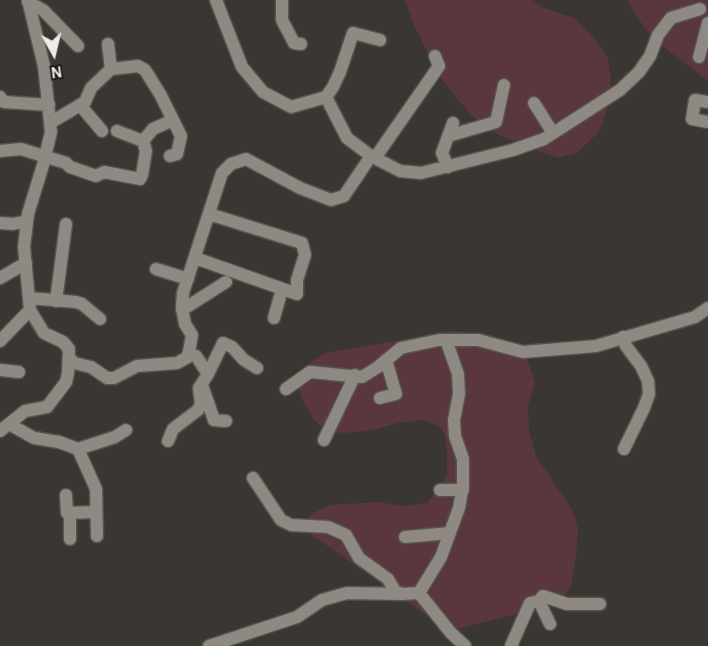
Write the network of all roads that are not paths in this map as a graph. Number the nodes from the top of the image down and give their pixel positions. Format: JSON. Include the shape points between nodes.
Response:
{"nodes":[{"id":1,"x":216,"y":0,"type":"edge"},
{"id":2,"x":282,"y":0,"type":"edge"},
{"id":3,"x":28,"y":1,"type":"edge"},
{"id":4,"x":700,"y":4,"type":"edge"},
{"id":5,"x":708,"y":23,"type":"edge"},
{"id":6,"x":380,"y":40,"type":"dead end"},
{"id":7,"x":108,"y":44,"type":"dead end"},
{"id":8,"x":301,"y":44,"type":"dead end"},
{"id":9,"x":78,"y":46,"type":"dead end"},
{"id":10,"x":435,"y":56,"type":"dead end"},
{"id":11,"x":699,"y":57,"type":"dead end"},
{"id":12,"x":111,"y":69,"type":"junction"},
{"id":13,"x":504,"y":85,"type":"dead end"},
{"id":14,"x":0,"y":97,"type":"edge"},
{"id":15,"x":326,"y":97,"type":"junction"},
{"id":16,"x":708,"y":102,"type":"edge"},
{"id":17,"x":534,"y":103,"type":"dead end"},
{"id":18,"x":49,"y":105,"type":"junction"},
{"id":19,"x":80,"y":105,"type":"junction"},
{"id":20,"x":173,"y":120,"type":"junction"},
{"id":21,"x":708,"y":122,"type":"edge"},
{"id":22,"x":50,"y":123,"type":"junction"},
{"id":23,"x":102,"y":131,"type":"dead end"},
{"id":24,"x":117,"y":131,"type":"dead end"},
{"id":25,"x":553,"y":133,"type":"junction"},
{"id":26,"x":143,"y":141,"type":"junction"},
{"id":27,"x":0,"y":151,"type":"edge"},
{"id":28,"x":45,"y":156,"type":"junction"},
{"id":29,"x":170,"y":156,"type":"dead end"},
{"id":30,"x":373,"y":157,"type":"junction"},
{"id":31,"x":448,"y":167,"type":"junction"},
{"id":32,"x":209,"y":214,"type":"junction"},
{"id":33,"x":27,"y":221,"type":"junction"},
{"id":34,"x":0,"y":223,"type":"edge"},
{"id":35,"x":66,"y":224,"type":"dead end"},
{"id":36,"x":195,"y":258,"type":"junction"},
{"id":37,"x":26,"y":263,"type":"junction"},
{"id":38,"x":156,"y":269,"type":"dead end"},
{"id":39,"x":0,"y":279,"type":"edge"},
{"id":40,"x":188,"y":279,"type":"junction"},
{"id":41,"x":226,"y":282,"type":"dead end"},
{"id":42,"x":282,"y":288,"type":"junction"},
{"id":43,"x":56,"y":301,"type":"junction"},
{"id":44,"x":29,"y":304,"type":"junction"},
{"id":45,"x":708,"y":308,"type":"edge"},
{"id":46,"x":182,"y":309,"type":"junction"},
{"id":47,"x":274,"y":318,"type":"dead end"},
{"id":48,"x":100,"y":319,"type":"dead end"},
{"id":49,"x":623,"y":337,"type":"junction"},
{"id":50,"x":446,"y":340,"type":"junction"},
{"id":51,"x":0,"y":341,"type":"edge"},
{"id":52,"x":188,"y":354,"type":"junction"},
{"id":53,"x":69,"y":357,"type":"junction"},
{"id":54,"x":386,"y":360,"type":"junction"},
{"id":55,"x":257,"y":368,"type":"dead end"},
{"id":56,"x":0,"y":370,"type":"edge"},
{"id":57,"x":19,"y":372,"type":"dead end"},
{"id":58,"x":355,"y":375,"type":"junction"},
{"id":59,"x":205,"y":379,"type":"junction"},
{"id":60,"x":286,"y":389,"type":"dead end"},
{"id":61,"x":380,"y":398,"type":"dead end"},
{"id":62,"x":226,"y":421,"type":"dead end"},
{"id":63,"x":5,"y":428,"type":"edge"},
{"id":64,"x":126,"y":430,"type":"dead end"},
{"id":65,"x":324,"y":440,"type":"dead end"},
{"id":66,"x":168,"y":441,"type":"dead end"},
{"id":67,"x":624,"y":448,"type":"dead end"},
{"id":68,"x":78,"y":449,"type":"junction"},
{"id":69,"x":253,"y":478,"type":"dead end"},
{"id":70,"x":440,"y":490,"type":"dead end"},
{"id":71,"x":462,"y":490,"type":"junction"},
{"id":72,"x":66,"y":495,"type":"dead end"},
{"id":73,"x":96,"y":512,"type":"junction"},
{"id":74,"x":70,"y":513,"type":"junction"},
{"id":75,"x":450,"y":533,"type":"junction"},
{"id":76,"x":97,"y":536,"type":"dead end"},
{"id":77,"x":405,"y":537,"type":"dead end"},
{"id":78,"x":70,"y":539,"type":"dead end"},
{"id":79,"x":419,"y":593,"type":"junction"},
{"id":80,"x":402,"y":594,"type":"junction"},
{"id":81,"x":539,"y":602,"type":"junction"},
{"id":82,"x":600,"y":604,"type":"dead end"},
{"id":83,"x":550,"y":624,"type":"dead end"},
{"id":84,"x":209,"y":646,"type":"edge"},
{"id":85,"x":465,"y":646,"type":"edge"},
{"id":86,"x":511,"y":646,"type":"edge"}],
"edges":[{"from":1,"to":15,"type":"street","via":[[242,67],[263,92],[291,107]]},
{"from":2,"to":8,"type":"street","via":[[282,20],[294,43]]},
{"from":3,"to":9,"type":"street","via":[[43,10]]},
{"from":3,"to":18,"type":"street"},
{"from":4,"to":5,"type":"street"},
{"from":4,"to":25,"type":"street","via":[[671,18],[639,72],[620,90]]},
{"from":5,"to":11,"type":"street"},
{"from":6,"to":15,"type":"street","via":[[352,33],[340,72]]},
{"from":7,"to":12,"type":"street"},
{"from":10,"to":30,"type":"street","via":[[439,66]]},
{"from":12,"to":19,"type":"street"},
{"from":12,"to":20,"type":"street","via":[[138,66],[145,70]]},
{"from":13,"to":31,"type":"street","via":[[496,122],[451,129],[442,153]]},
{"from":14,"to":18,"type":"street","via":[[4,102]]},
{"from":15,"to":30,"type":"street","via":[[347,138]]},
{"from":16,"to":21,"type":"street","via":[[695,99],[692,119]]},
{"from":17,"to":25,"type":"street"},
{"from":18,"to":22,"type":"street"},
{"from":19,"to":22,"type":"street"},
{"from":19,"to":23,"type":"street"},
{"from":20,"to":26,"type":"street","via":[[153,129]]},
{"from":20,"to":29,"type":"street","via":[[181,136],[177,154]]},
{"from":22,"to":28,"type":"street"},
{"from":24,"to":26,"type":"street"},
{"from":25,"to":31,"type":"street","via":[[513,150]]},
{"from":26,"to":28,"type":"street","via":[[146,151],[140,179],[104,172],[96,176]]},
{"from":27,"to":28,"type":"street","via":[[21,149]]},
{"from":28,"to":33,"type":"street"},
{"from":30,"to":31,"type":"street","via":[[400,171],[421,173]]},
{"from":30,"to":32,"type":"street","via":[[344,196],[331,200],[246,159],[231,164],[222,174]]},
{"from":32,"to":36,"type":"street"},
{"from":32,"to":42,"type":"street","via":[[302,243],[304,255],[297,294]]},
{"from":33,"to":34,"type":"street"},
{"from":33,"to":37,"type":"street"},
{"from":35,"to":43,"type":"street"},
{"from":36,"to":40,"type":"street"},
{"from":36,"to":42,"type":"street"},
{"from":37,"to":39,"type":"street"},
{"from":37,"to":44,"type":"street"},
{"from":38,"to":40,"type":"street"},
{"from":40,"to":46,"type":"street"},
{"from":41,"to":46,"type":"street"},
{"from":42,"to":47,"type":"street"},
{"from":43,"to":44,"type":"street"},
{"from":43,"to":48,"type":"street","via":[[82,304]]},
{"from":44,"to":51,"type":"street"},
{"from":44,"to":53,"type":"street","via":[[44,333],[63,342]]},
{"from":45,"to":49,"type":"street","via":[[695,317]]},
{"from":46,"to":52,"type":"street","via":[[192,335]]},
{"from":49,"to":50,"type":"street","via":[[596,346],[523,352],[478,340]]},
{"from":49,"to":67,"type":"street","via":[[648,381],[649,394]]},
{"from":50,"to":54,"type":"street","via":[[401,348]]},
{"from":50,"to":71,"type":"street","via":[[458,374],[454,420],[463,459]]},
{"from":52,"to":53,"type":"street","via":[[177,363],[137,366],[114,378],[74,363]]},
{"from":52,"to":59,"type":"street","via":[[196,356]]},
{"from":53,"to":63,"type":"street","via":[[66,382],[52,402],[47,407],[25,411]]},
{"from":54,"to":58,"type":"street","via":[[362,377]]},
{"from":54,"to":61,"type":"street","via":[[396,394]]},
{"from":55,"to":59,"type":"street","via":[[223,343]]},
{"from":56,"to":57,"type":"street"},
{"from":58,"to":60,"type":"street","via":[[310,372]]},
{"from":58,"to":65,"type":"street"},
{"from":59,"to":62,"type":"street","via":[[214,420]]},
{"from":59,"to":66,"type":"street","via":[[199,388],[198,410],[173,429]]},
{"from":63,"to":68,"type":"street"},
{"from":64,"to":68,"type":"street"},
{"from":68,"to":73,"type":"street","via":[[96,489]]},
{"from":69,"to":80,"type":"street","via":[[281,520],[291,525],[328,526],[346,535],[359,558]]},
{"from":70,"to":71,"type":"street"},
{"from":71,"to":75,"type":"street"},
{"from":72,"to":74,"type":"street"},
{"from":73,"to":74,"type":"street"},
{"from":73,"to":76,"type":"street"},
{"from":74,"to":78,"type":"street"},
{"from":75,"to":77,"type":"street"},
{"from":75,"to":79,"type":"street","via":[[441,557]]},
{"from":79,"to":80,"type":"street"},
{"from":79,"to":85,"type":"street"},
{"from":80,"to":84,"type":"street","via":[[346,593],[322,600],[297,617]]},
{"from":81,"to":82,"type":"street","via":[[543,596],[567,604]]},
{"from":81,"to":83,"type":"street"},
{"from":81,"to":86,"type":"street","via":[[530,603]]}]}
